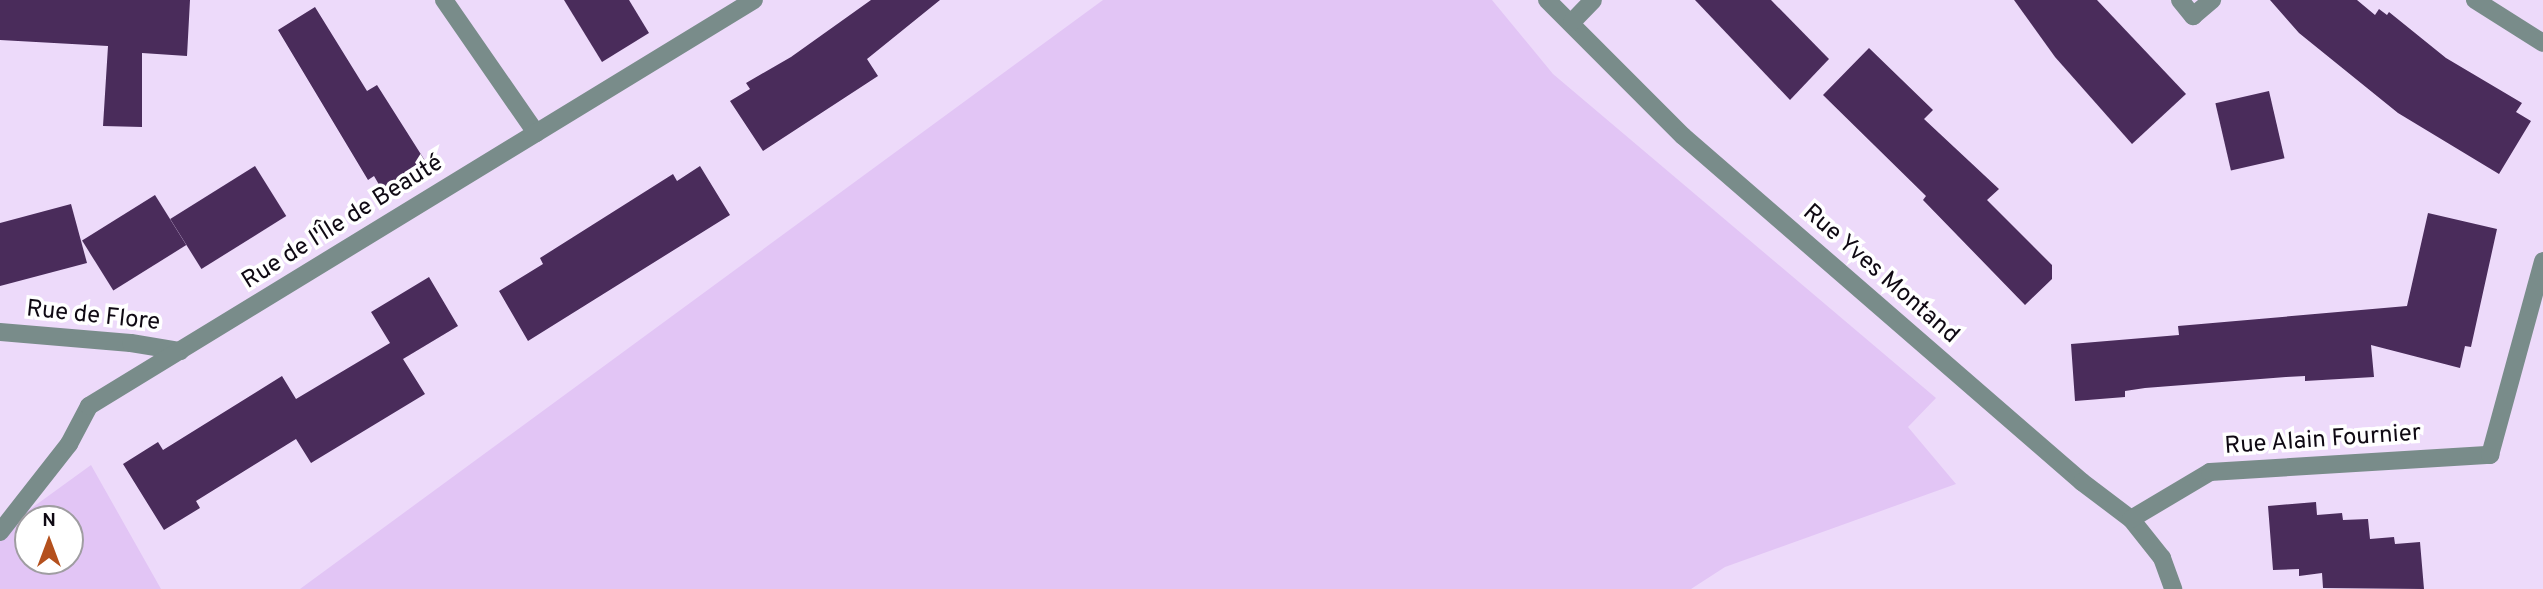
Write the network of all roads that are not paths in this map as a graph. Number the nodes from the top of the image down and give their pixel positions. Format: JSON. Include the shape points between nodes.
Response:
{"nodes":[{"id":1,"x":444,"y":0,"type":"edge"},
{"id":2,"x":754,"y":0,"type":"edge"},
{"id":3,"x":1548,"y":0,"type":"edge"},
{"id":4,"x":1593,"y":0,"type":"edge"},
{"id":5,"x":2180,"y":0,"type":"edge"},
{"id":6,"x":2212,"y":0,"type":"edge"},
{"id":7,"x":2475,"y":0,"type":"edge"},
{"id":8,"x":1572,"y":22,"type":"junction"},
{"id":9,"x":2543,"y":43,"type":"edge"},
{"id":10,"x":536,"y":133,"type":"junction"},
{"id":11,"x":2543,"y":261,"type":"edge"},
{"id":12,"x":0,"y":332,"type":"edge"},
{"id":13,"x":180,"y":351,"type":"junction"},
{"id":14,"x":2131,"y":519,"type":"junction"},
{"id":15,"x":0,"y":532,"type":"edge"},
{"id":16,"x":2173,"y":589,"type":"edge"}],
"edges":[{"from":1,"to":10,"type":"street"},
{"from":2,"to":10,"type":"street","name":"Rue de l'Île de Beauté"},
{"from":3,"to":8,"type":"street","name":"Rue Yves Montand"},
{"from":4,"to":8,"type":"street"},
{"from":5,"to":6,"type":"street","via":[[2193,16]]},
{"from":7,"to":9,"type":"street"},
{"from":8,"to":14,"type":"street","name":"Rue Yves Montand","via":[[1683,136],[2082,482]]},
{"from":10,"to":13,"type":"street","name":"Rue de l'Île de Beauté"},
{"from":11,"to":14,"type":"street","name":"Rue Alain Fournier","via":[[2490,455],[2210,472]]},
{"from":12,"to":13,"type":"street","name":"Rue de Flore"},
{"from":13,"to":15,"type":"street","name":"Rue de l'Île de Beauté","via":[[89,406],[69,444]]},
{"from":14,"to":16,"type":"street","name":"Rue Yves Montand","via":[[2162,558]]}]}
